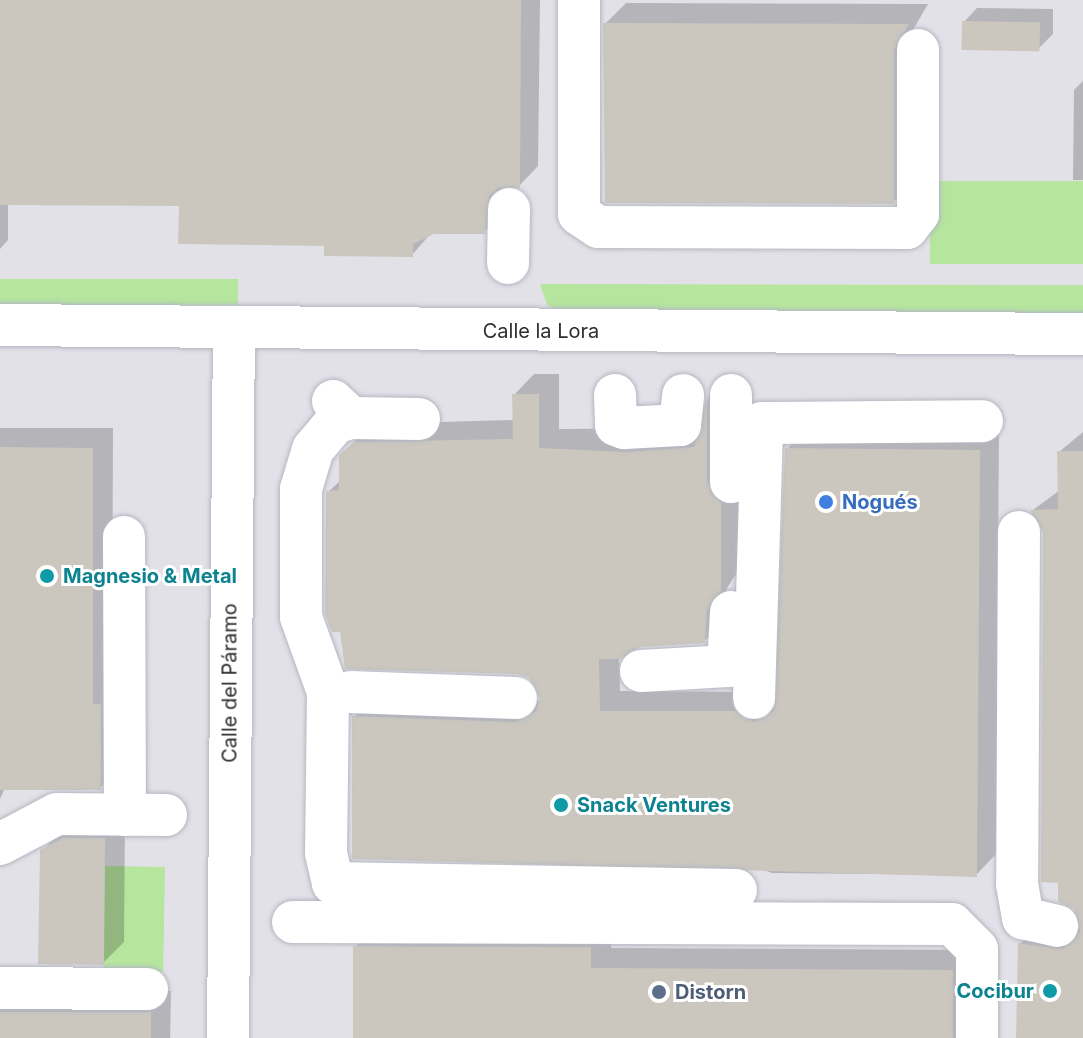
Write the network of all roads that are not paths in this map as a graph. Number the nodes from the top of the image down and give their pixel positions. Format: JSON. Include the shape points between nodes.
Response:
{"nodes":[{"id":1,"x":579,"y":0,"type":"edge"},
{"id":2,"x":918,"y":50,"type":"dead end"},
{"id":3,"x":509,"y":209,"type":"dead end"},
{"id":4,"x":508,"y":263,"type":"dead end"},
{"id":5,"x":0,"y":325,"type":"edge"},
{"id":6,"x":234,"y":329,"type":"junction"},
{"id":7,"x":1083,"y":334,"type":"edge"},
{"id":8,"x":615,"y":395,"type":"dead end"},
{"id":9,"x":683,"y":395,"type":"dead end"},
{"id":10,"x":731,"y":395,"type":"dead end"},
{"id":11,"x":419,"y":419,"type":"dead end"},
{"id":12,"x":982,"y":421,"type":"dead end"},
{"id":13,"x":1019,"y":532,"type":"dead end"},
{"id":14,"x":124,"y":537,"type":"dead end"},
{"id":15,"x":641,"y":671,"type":"dead end"},
{"id":16,"x":327,"y":683,"type":"junction"},
{"id":17,"x":516,"y":698,"type":"dead end"},
{"id":18,"x":754,"y":698,"type":"dead end"},
{"id":19,"x":125,"y":815,"type":"junction"},
{"id":20,"x":166,"y":815,"type":"dead end"},
{"id":21,"x":0,"y":844,"type":"edge"},
{"id":22,"x":736,"y":890,"type":"dead end"},
{"id":23,"x":293,"y":922,"type":"dead end"},
{"id":24,"x":1057,"y":926,"type":"dead end"},
{"id":25,"x":0,"y":988,"type":"edge"},
{"id":26,"x":147,"y":989,"type":"dead end"},
{"id":27,"x":228,"y":1038,"type":"edge"},
{"id":28,"x":977,"y":1038,"type":"edge"}],
"edges":[{"from":1,"to":2,"type":"street","via":[[579,214],[598,227],[907,228],[918,214]]},
{"from":3,"to":4,"type":"street"},
{"from":5,"to":6,"type":"street","name":"Calle la Lora"},
{"from":6,"to":7,"type":"street","name":"Calle la Lora"},
{"from":6,"to":27,"type":"street","name":"Calle del Páramo"},
{"from":8,"to":9,"type":"street","via":[[616,425],[624,428],[680,425]]},
{"from":10,"to":15,"type":"street","via":[[728,666]]},
{"from":11,"to":16,"type":"street","via":[[342,410],[307,465],[298,611]]},
{"from":12,"to":18,"type":"street","via":[[868,408],[762,423]]},
{"from":13,"to":24,"type":"street","via":[[1017,884],[1023,918]]},
{"from":14,"to":19,"type":"street"},
{"from":16,"to":17,"type":"street"},
{"from":16,"to":22,"type":"street","via":[[310,754],[309,854],[348,888]]},
{"from":19,"to":20,"type":"street"},
{"from":19,"to":21,"type":"street","via":[[57,814]]},
{"from":23,"to":28,"type":"street","via":[[952,924],[977,949]]},
{"from":25,"to":26,"type":"street"}]}
